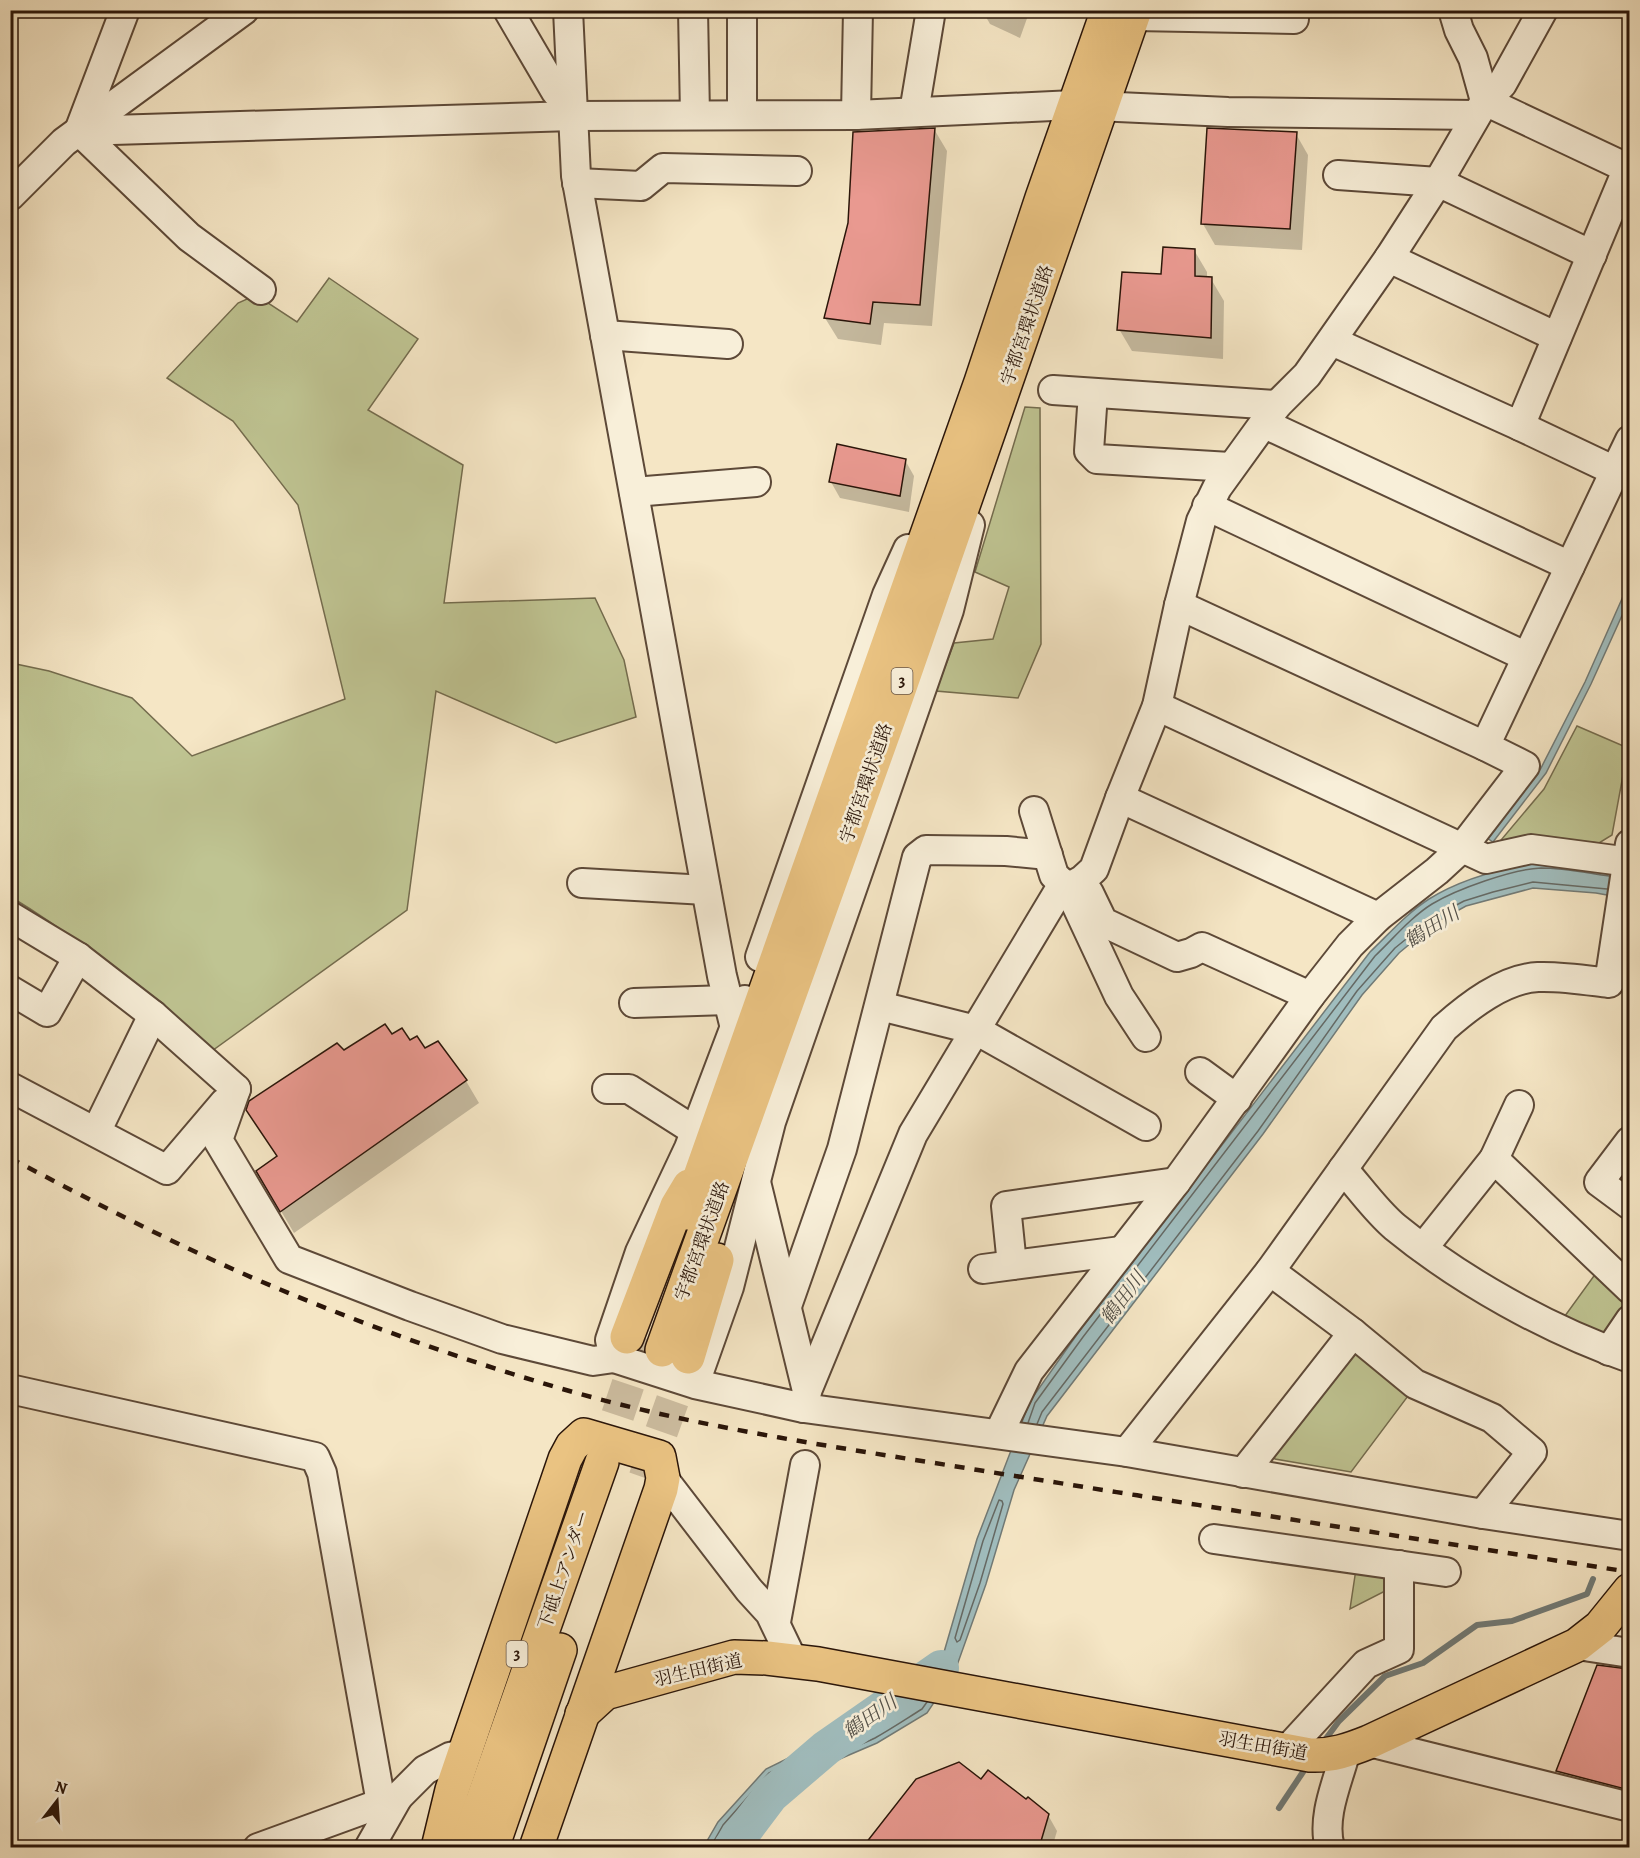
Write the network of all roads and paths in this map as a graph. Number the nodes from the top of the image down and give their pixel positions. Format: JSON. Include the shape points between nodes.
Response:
{"nodes":[{"id":1,"x":125,"y":10,"type":"edge"},
{"id":2,"x":244,"y":10,"type":"edge"},
{"id":3,"x":508,"y":10,"type":"edge"},
{"id":4,"x":568,"y":10,"type":"edge"},
{"id":5,"x":693,"y":10,"type":"edge"},
{"id":6,"x":742,"y":10,"type":"edge"},
{"id":7,"x":858,"y":10,"type":"edge"},
{"id":8,"x":931,"y":10,"type":"edge"},
{"id":9,"x":1453,"y":10,"type":"edge"},
{"id":10,"x":1126,"y":12,"type":"edge"},
{"id":11,"x":1530,"y":17,"type":"edge"},
{"id":12,"x":1294,"y":19,"type":"dead end"},
{"id":13,"x":1089,"y":106,"type":"junction"},
{"id":14,"x":1481,"y":108,"type":"junction"},
{"id":15,"x":572,"y":109,"type":"junction"},
{"id":16,"x":914,"y":112,"type":"junction"},
{"id":17,"x":695,"y":115,"type":"junction"},
{"id":18,"x":742,"y":115,"type":"junction"},
{"id":19,"x":856,"y":115,"type":"junction"},
{"id":20,"x":79,"y":131,"type":"junction"},
{"id":21,"x":1628,"y":166,"type":"edge"},
{"id":22,"x":797,"y":171,"type":"dead end"},
{"id":23,"x":1338,"y":174,"type":"dead end"},
{"id":24,"x":1438,"y":182,"type":"junction"},
{"id":25,"x":577,"y":183,"type":"junction"},
{"id":26,"x":10,"y":196,"type":"edge"},
{"id":27,"x":1592,"y":255,"type":"junction"},
{"id":28,"x":1389,"y":258,"type":"junction"},
{"id":29,"x":261,"y":290,"type":"dead end"},
{"id":30,"x":605,"y":335,"type":"junction"},
{"id":31,"x":1557,"y":337,"type":"junction"},
{"id":32,"x":1332,"y":341,"type":"junction"},
{"id":33,"x":728,"y":344,"type":"dead end"},
{"id":34,"x":993,"y":386,"type":"junction"},
{"id":35,"x":1053,"y":390,"type":"dead end"},
{"id":36,"x":1092,"y":393,"type":"junction"},
{"id":37,"x":1271,"y":415,"type":"junction"},
{"id":38,"x":1520,"y":426,"type":"junction"},
{"id":39,"x":1629,"y":440,"type":"edge"},
{"id":40,"x":1230,"y":467,"type":"junction"},
{"id":41,"x":1622,"y":474,"type":"edge"},
{"id":42,"x":756,"y":482,"type":"dead end"},
{"id":43,"x":634,"y":492,"type":"junction"},
{"id":44,"x":1207,"y":506,"type":"junction"},
{"id":45,"x":1570,"y":566,"type":"junction"},
{"id":46,"x":1179,"y":605,"type":"junction"},
{"id":47,"x":1527,"y":657,"type":"junction"},
{"id":48,"x":1157,"y":706,"type":"junction"},
{"id":49,"x":1485,"y":746,"type":"junction"},
{"id":50,"x":1120,"y":798,"type":"junction"},
{"id":51,"x":1034,"y":811,"type":"dead end"},
{"id":52,"x":1462,"y":848,"type":"junction"},
{"id":53,"x":1048,"y":855,"type":"junction"},
{"id":54,"x":1627,"y":859,"type":"edge"},
{"id":55,"x":582,"y":883,"type":"dead end"},
{"id":56,"x":1068,"y":886,"type":"junction"},
{"id":57,"x":706,"y":890,"type":"junction"},
{"id":58,"x":10,"y":916,"type":"edge"},
{"id":59,"x":1378,"y":917,"type":"junction"},
{"id":60,"x":78,"y":957,"type":"junction"},
{"id":61,"x":1619,"y":984,"type":"edge"},
{"id":62,"x":10,"y":990,"type":"edge"},
{"id":63,"x":1310,"y":996,"type":"junction"},
{"id":64,"x":728,"y":1000,"type":"junction"},
{"id":65,"x":634,"y":1003,"type":"dead end"},
{"id":66,"x":880,"y":1006,"type":"junction"},
{"id":67,"x":153,"y":1015,"type":"junction"},
{"id":68,"x":735,"y":1028,"type":"junction"},
{"id":69,"x":976,"y":1030,"type":"junction"},
{"id":70,"x":1146,"y":1037,"type":"dead end"},
{"id":71,"x":1200,"y":1072,"type":"dead end"},
{"id":72,"x":10,"y":1087,"type":"edge"},
{"id":73,"x":236,"y":1089,"type":"junction"},
{"id":74,"x":607,"y":1089,"type":"dead end"},
{"id":75,"x":1237,"y":1099,"type":"junction"},
{"id":76,"x":1519,"y":1105,"type":"dead end"},
{"id":77,"x":1146,"y":1126,"type":"dead end"},
{"id":78,"x":96,"y":1132,"type":"junction"},
{"id":79,"x":1629,"y":1141,"type":"edge"},
{"id":80,"x":711,"y":1150,"type":"junction"},
{"id":81,"x":1494,"y":1159,"type":"junction"},
{"id":82,"x":1343,"y":1169,"type":"junction"},
{"id":83,"x":756,"y":1182,"type":"junction"},
{"id":84,"x":1176,"y":1182,"type":"junction"},
{"id":85,"x":1629,"y":1205,"type":"edge"},
{"id":86,"x":1423,"y":1248,"type":"junction"},
{"id":87,"x":1121,"y":1251,"type":"junction"},
{"id":88,"x":1012,"y":1265,"type":"junction"},
{"id":89,"x":983,"y":1269,"type":"dead end"},
{"id":90,"x":1270,"y":1271,"type":"junction"},
{"id":91,"x":1629,"y":1288,"type":"edge"},
{"id":92,"x":787,"y":1306,"type":"junction"},
{"id":93,"x":1629,"y":1320,"type":"edge"},
{"id":94,"x":1353,"y":1333,"type":"junction"},
{"id":95,"x":655,"y":1354,"type":"junction"},
{"id":96,"x":1619,"y":1355,"type":"edge"},
{"id":97,"x":10,"y":1389,"type":"edge"},
{"id":98,"x":805,"y":1399,"type":"junction"},
{"id":99,"x":1004,"y":1434,"type":"junction"},
{"id":100,"x":1127,"y":1452,"type":"junction"},
{"id":101,"x":805,"y":1465,"type":"dead end"},
{"id":102,"x":623,"y":1469,"type":"junction"},
{"id":103,"x":1243,"y":1473,"type":"junction"},
{"id":104,"x":1483,"y":1514,"type":"junction"},
{"id":105,"x":1629,"y":1536,"type":"edge"},
{"id":106,"x":1214,"y":1539,"type":"dead end"},
{"id":107,"x":1399,"y":1564,"type":"junction"},
{"id":108,"x":1446,"y":1572,"type":"dead end"},
{"id":109,"x":1629,"y":1590,"type":"edge"},
{"id":110,"x":776,"y":1622,"type":"junction"},
{"id":111,"x":1578,"y":1645,"type":"junction"},
{"id":112,"x":1629,"y":1653,"type":"edge"},
{"id":113,"x":793,"y":1661,"type":"junction"},
{"id":114,"x":582,"y":1714,"type":"junction"},
{"id":115,"x":1358,"y":1747,"type":"junction"},
{"id":116,"x":1286,"y":1751,"type":"junction"},
{"id":117,"x":464,"y":1754,"type":"junction"},
{"id":118,"x":390,"y":1800,"type":"junction"},
{"id":119,"x":1629,"y":1807,"type":"edge"},
{"id":120,"x":258,"y":1848,"type":"edge"},
{"id":121,"x":369,"y":1848,"type":"edge"},
{"id":122,"x":438,"y":1848,"type":"edge"},
{"id":123,"x":444,"y":1848,"type":"edge"},
{"id":124,"x":466,"y":1848,"type":"edge"},
{"id":125,"x":492,"y":1848,"type":"edge"},
{"id":126,"x":513,"y":1848,"type":"edge"},
{"id":127,"x":536,"y":1848,"type":"edge"},
{"id":128,"x":1329,"y":1848,"type":"edge"}],
"edges":[{"from":1,"to":20,"type":"street"},
{"from":2,"to":20,"type":"street"},
{"from":3,"to":15,"type":"street","via":[[556,92]]},
{"from":4,"to":15,"type":"street"},
{"from":5,"to":17,"type":"street"},
{"from":6,"to":18,"type":"street"},
{"from":7,"to":19,"type":"street"},
{"from":8,"to":16,"type":"street"},
{"from":9,"to":14,"type":"street","via":[[1473,58]]},
{"from":10,"to":12,"type":"street"},
{"from":10,"to":13,"type":"main road","name":"宇都宮環状道路","number":"3"},
{"from":11,"to":14,"type":"street","via":[[1502,84]]},
{"from":13,"to":14,"type":"street","via":[[1228,112]]},
{"from":13,"to":16,"type":"street"},
{"from":13,"to":34,"type":"main road","name":"宇都宮環状道路","number":"3"},
{"from":14,"to":21,"type":"street"},
{"from":14,"to":24,"type":"street"},
{"from":15,"to":17,"type":"street"},
{"from":15,"to":20,"type":"street"},
{"from":15,"to":25,"type":"street"},
{"from":16,"to":19,"type":"street"},
{"from":17,"to":18,"type":"street"},
{"from":18,"to":19,"type":"street"},
{"from":20,"to":26,"type":"street"},
{"from":20,"to":29,"type":"street","via":[[189,237]]},
{"from":21,"to":27,"type":"street"},
{"from":22,"to":25,"type":"street","via":[[663,168],[641,186]]},
{"from":23,"to":24,"type":"street"},
{"from":24,"to":27,"type":"street"},
{"from":24,"to":28,"type":"street"},
{"from":25,"to":30,"type":"street"},
{"from":27,"to":31,"type":"street"},
{"from":28,"to":31,"type":"street"},
{"from":28,"to":32,"type":"street"},
{"from":30,"to":33,"type":"street"},
{"from":30,"to":43,"type":"street"},
{"from":31,"to":38,"type":"street"},
{"from":32,"to":37,"type":"street"},
{"from":32,"to":38,"type":"street"},
{"from":34,"to":68,"type":"street","via":[[887,595]]},
{"from":34,"to":80,"type":"main road","name":"宇都宮環状道路","number":"3","via":[[815,930]]},
{"from":34,"to":83,"type":"street","via":[[948,610],[771,1122]]},
{"from":35,"to":36,"type":"street"},
{"from":36,"to":37,"type":"street"},
{"from":36,"to":40,"type":"street","via":[[1089,451],[1097,459]]},
{"from":37,"to":40,"type":"street"},
{"from":37,"to":45,"type":"street"},
{"from":38,"to":41,"type":"street"},
{"from":39,"to":41,"type":"street"},
{"from":40,"to":44,"type":"street"},
{"from":41,"to":45,"type":"street"},
{"from":42,"to":43,"type":"street"},
{"from":43,"to":57,"type":"street"},
{"from":44,"to":46,"type":"street"},
{"from":44,"to":47,"type":"street"},
{"from":45,"to":47,"type":"street"},
{"from":46,"to":48,"type":"street"},
{"from":46,"to":49,"type":"street"},
{"from":47,"to":49,"type":"street"},
{"from":48,"to":50,"type":"street"},
{"from":48,"to":52,"type":"street"},
{"from":49,"to":52,"type":"street","via":[[1525,766]]},
{"from":50,"to":56,"type":"street","via":[[1094,869]]},
{"from":50,"to":59,"type":"street"},
{"from":51,"to":53,"type":"street"},
{"from":52,"to":54,"type":"street","via":[[1486,859],[1531,849]]},
{"from":52,"to":59,"type":"street"},
{"from":53,"to":56,"type":"street","via":[[1054,875]]},
{"from":53,"to":66,"type":"street","via":[[926,850],[917,857]]},
{"from":54,"to":61,"type":"street","via":[[1617,915]]},
{"from":55,"to":57,"type":"street"},
{"from":56,"to":63,"type":"street","via":[[1089,893],[1103,922],[1177,957],[1202,947]]},
{"from":56,"to":69,"type":"street","via":[[1057,894]]},
{"from":56,"to":70,"type":"street","via":[[1119,996]]},
{"from":57,"to":64,"type":"street"},
{"from":58,"to":60,"type":"street"},
{"from":59,"to":63,"type":"street"},
{"from":60,"to":62,"type":"street","via":[[47,1012]]},
{"from":60,"to":67,"type":"street"},
{"from":61,"to":82,"type":"street","via":[[1536,977],[1501,987],[1469,1006],[1444,1028]]},
{"from":63,"to":75,"type":"street"},
{"from":64,"to":65,"type":"street"},
{"from":64,"to":68,"type":"street"},
{"from":66,"to":69,"type":"street"},
{"from":66,"to":92,"type":"street","via":[[843,1149]]},
{"from":67,"to":73,"type":"street"},
{"from":67,"to":78,"type":"street"},
{"from":68,"to":80,"type":"street"},
{"from":69,"to":77,"type":"street"},
{"from":69,"to":98,"type":"street","via":[[914,1134]]},
{"from":71,"to":75,"type":"street"},
{"from":72,"to":78,"type":"street"},
{"from":73,"to":78,"type":"street","via":[[167,1170]]},
{"from":73,"to":95,"type":"street","via":[[218,1140],[288,1259],[502,1339],[593,1361]]},
{"from":74,"to":80,"type":"street","via":[[629,1089]]},
{"from":75,"to":84,"type":"street"},
{"from":76,"to":81,"type":"street"},
{"from":79,"to":85,"type":"street","via":[[1599,1182]]},
{"from":80,"to":95,"type":"main road","name":"宇都宮環状道路","number":"3"},
{"from":80,"to":95,"type":"main road","number":"3","via":[[727,1226]]},
{"from":81,"to":86,"type":"street"},
{"from":81,"to":91,"type":"street"},
{"from":82,"to":86,"type":"street","via":[[1393,1225]]},
{"from":82,"to":90,"type":"street"},
{"from":83,"to":92,"type":"street"},
{"from":83,"to":95,"type":"street","via":[[729,1287]]},
{"from":84,"to":87,"type":"street"},
{"from":84,"to":88,"type":"street","via":[[1006,1206]]},
{"from":86,"to":96,"type":"street","via":[[1486,1290]]},
{"from":87,"to":88,"type":"street"},
{"from":87,"to":99,"type":"street","via":[[1029,1371]]},
{"from":88,"to":89,"type":"street"},
{"from":90,"to":94,"type":"street"},
{"from":90,"to":100,"type":"street"},
{"from":92,"to":98,"type":"street"},
{"from":93,"to":96,"type":"street"},
{"from":94,"to":103,"type":"street"},
{"from":94,"to":104,"type":"street","via":[[1414,1384],[1492,1418],[1532,1452]]},
{"from":95,"to":98,"type":"street"},
{"from":97,"to":118,"type":"street","via":[[315,1457],[322,1473]]},
{"from":98,"to":99,"type":"street"},
{"from":99,"to":100,"type":"street"},
{"from":100,"to":103,"type":"street"},
{"from":101,"to":110,"type":"street"},
{"from":102,"to":110,"type":"street"},
{"from":102,"to":114,"type":"main road","via":[[661,1489]]},
{"from":102,"to":117,"type":"main road","via":[[659,1457],[584,1435],[572,1446]]},
{"from":102,"to":123,"type":"main road","number":"3"},
{"from":102,"to":124,"type":"main road","name":"下砥上アンダー","number":"3"},
{"from":102,"to":125,"type":"main road","name":"下砥上アンダー","number":"3"},
{"from":102,"to":126,"type":"main road"},
{"from":103,"to":104,"type":"street"},
{"from":104,"to":105,"type":"street"},
{"from":106,"to":107,"type":"street"},
{"from":107,"to":108,"type":"street"},
{"from":107,"to":116,"type":"street","via":[[1399,1649],[1366,1664]]},
{"from":109,"to":111,"type":"main road","name":"羽生田街道","via":[[1611,1616]]},
{"from":110,"to":113,"type":"street"},
{"from":111,"to":112,"type":"street"},
{"from":111,"to":115,"type":"main road","name":"羽生田街道"},
{"from":113,"to":114,"type":"main road","name":"羽生田街道","via":[[734,1657],[605,1693]]},
{"from":113,"to":116,"type":"main road","name":"羽生田街道"},
{"from":114,"to":127,"type":"main road"},
{"from":115,"to":116,"type":"main road","name":"羽生田街道","via":[[1328,1756]]},
{"from":115,"to":119,"type":"street"},
{"from":115,"to":128,"type":"street","via":[[1329,1815]]},
{"from":117,"to":118,"type":"street","via":[[425,1770]]},
{"from":117,"to":122,"type":"main road"},
{"from":118,"to":120,"type":"street"},
{"from":118,"to":121,"type":"street"}]}
